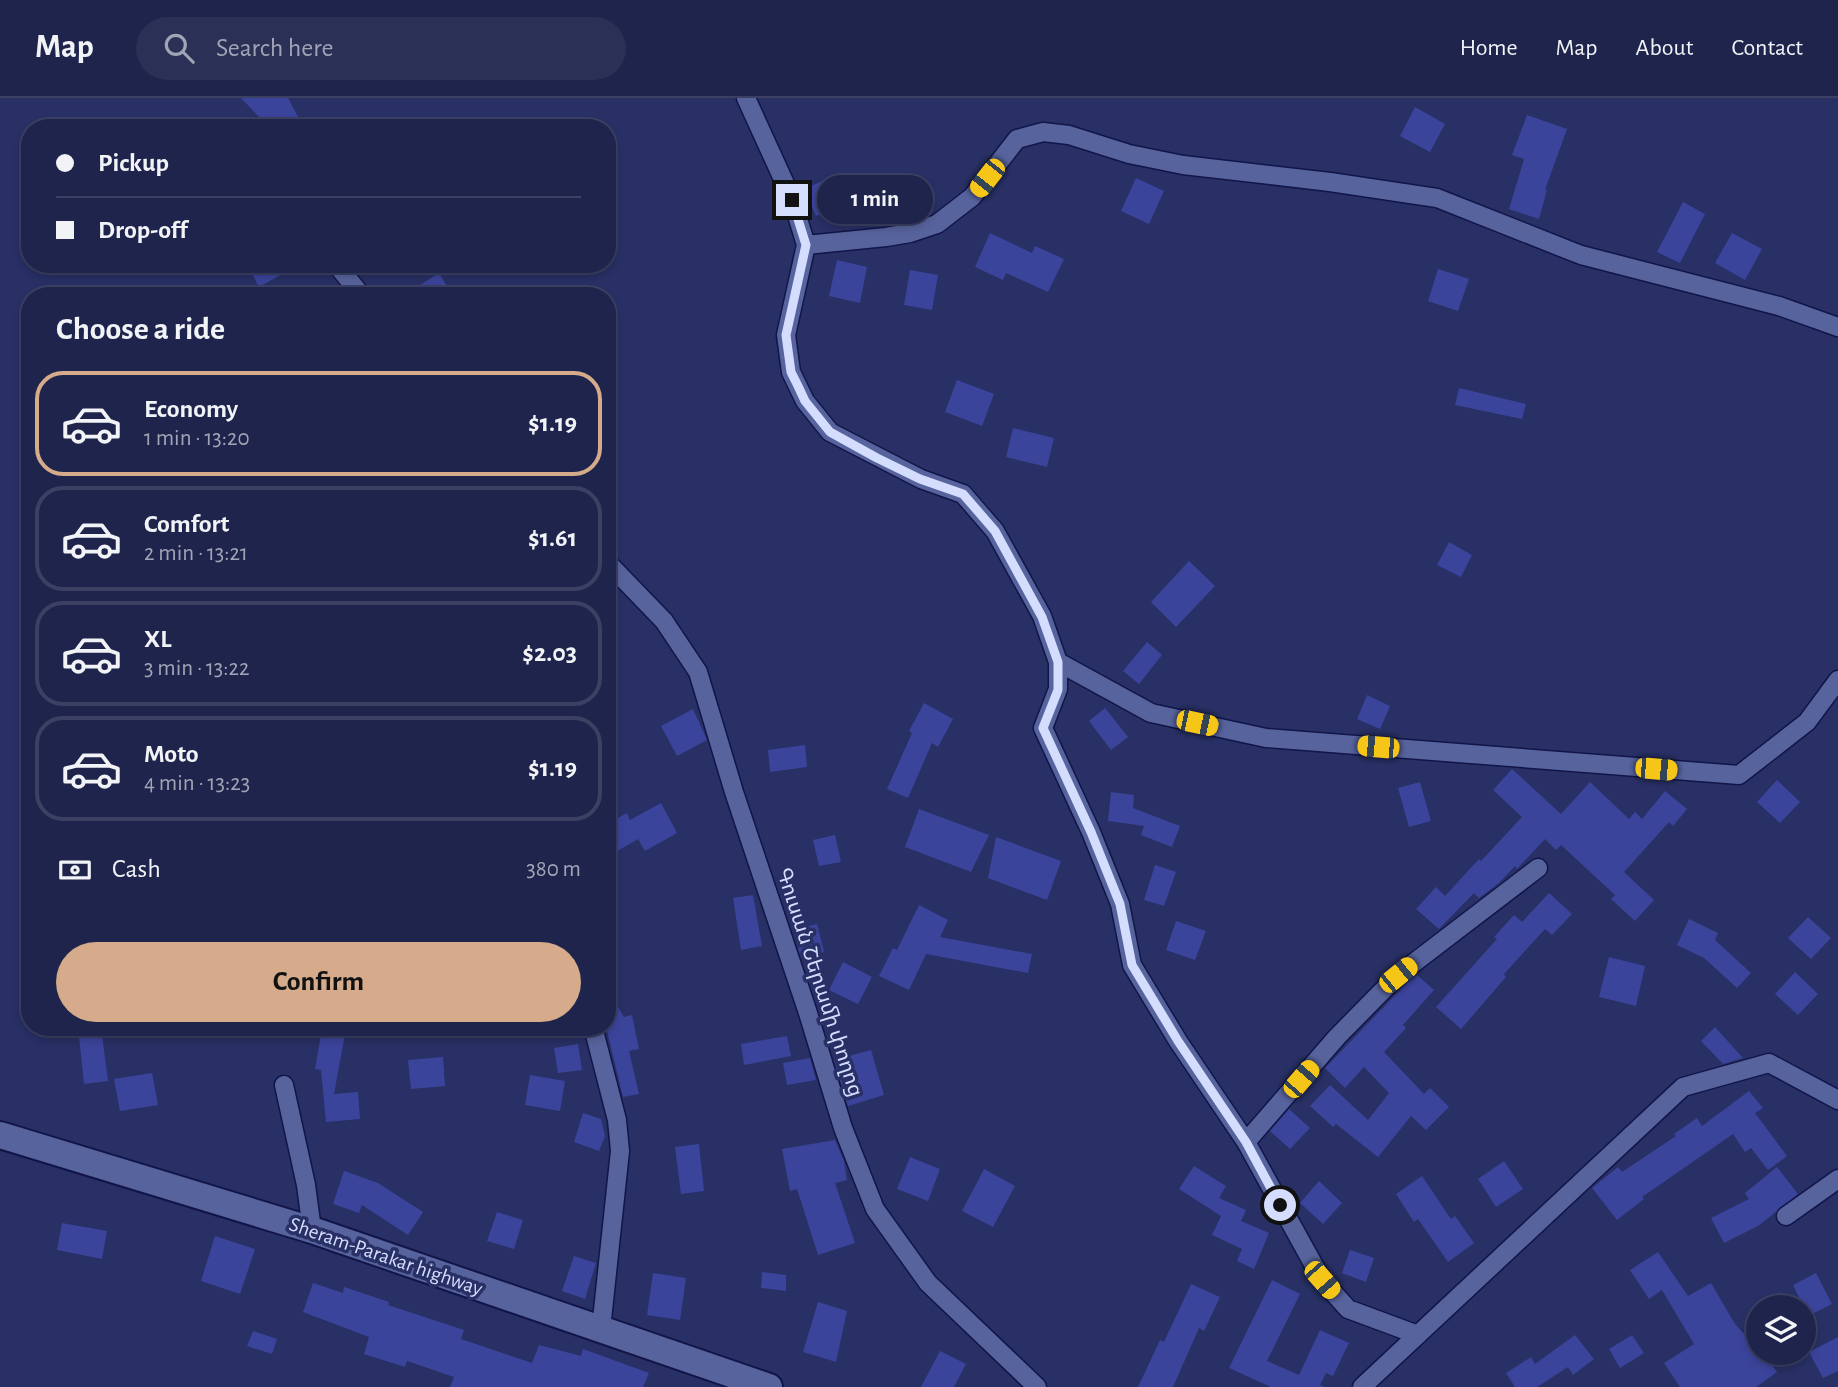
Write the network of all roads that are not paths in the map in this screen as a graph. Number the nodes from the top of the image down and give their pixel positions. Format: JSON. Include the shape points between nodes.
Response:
{"nodes":[{"id":1,"x":746,"y":98,"type":"edge"},
{"id":2,"x":806,"y":245,"type":"junction"},
{"id":3,"x":343,"y":273,"type":"edge"},
{"id":4,"x":355,"y":287,"type":"edge"},
{"id":5,"x":1838,"y":327,"type":"edge"},
{"id":6,"x":616,"y":571,"type":"edge"},
{"id":7,"x":1058,"y":662,"type":"junction"},
{"id":8,"x":1838,"y":680,"type":"edge"},
{"id":9,"x":1538,"y":868,"type":"dead end"},
{"id":10,"x":595,"y":1036,"type":"edge"},
{"id":11,"x":284,"y":1085,"type":"dead end"},
{"id":12,"x":1838,"y":1100,"type":"edge"},
{"id":13,"x":0,"y":1135,"type":"edge"},
{"id":14,"x":1246,"y":1142,"type":"junction"},
{"id":15,"x":1838,"y":1179,"type":"edge"},
{"id":16,"x":1786,"y":1216,"type":"dead end"},
{"id":17,"x":312,"y":1230,"type":"junction"},
{"id":18,"x":601,"y":1329,"type":"junction"},
{"id":19,"x":1418,"y":1335,"type":"junction"},
{"id":20,"x":769,"y":1387,"type":"edge"},
{"id":21,"x":1037,"y":1387,"type":"edge"},
{"id":22,"x":1362,"y":1387,"type":"edge"}],
"edges":[{"from":1,"to":2,"type":"street","via":[[792,200]]},
{"from":2,"to":5,"type":"street","via":[[886,237],[937,224],[972,197],[1017,139],[1043,132],[1183,165],[1437,198],[1581,255],[1779,306]]},
{"from":2,"to":7,"type":"street","via":[[786,335],[791,372],[805,401],[830,432],[920,479],[963,494],[995,531],[1042,617]]},
{"from":3,"to":4,"type":"street"},
{"from":6,"to":21,"type":"street","name":"Գուսան Շերամի փողոց","via":[[664,621],[698,673],[843,1128],[875,1209],[929,1283]]},
{"from":7,"to":8,"type":"street","via":[[1151,713],[1266,738],[1739,775],[1807,722]]},
{"from":7,"to":14,"type":"street","via":[[1058,690],[1043,728],[1120,904],[1132,965]]},
{"from":9,"to":14,"type":"street","via":[[1398,975]]},
{"from":10,"to":18,"type":"street","via":[[617,1120],[620,1151]]},
{"from":11,"to":17,"type":"street"},
{"from":12,"to":19,"type":"street","via":[[1769,1063],[1683,1087]]},
{"from":13,"to":17,"type":"street","name":"Sheram-Parakar highway"},
{"from":14,"to":19,"type":"street","via":[[1322,1280],[1348,1309]]},
{"from":15,"to":16,"type":"street"},
{"from":17,"to":18,"type":"street","name":"Sheram-Parakar highway"},
{"from":18,"to":20,"type":"street","name":"Sheram-Parakar highway"},
{"from":19,"to":22,"type":"street"}]}
